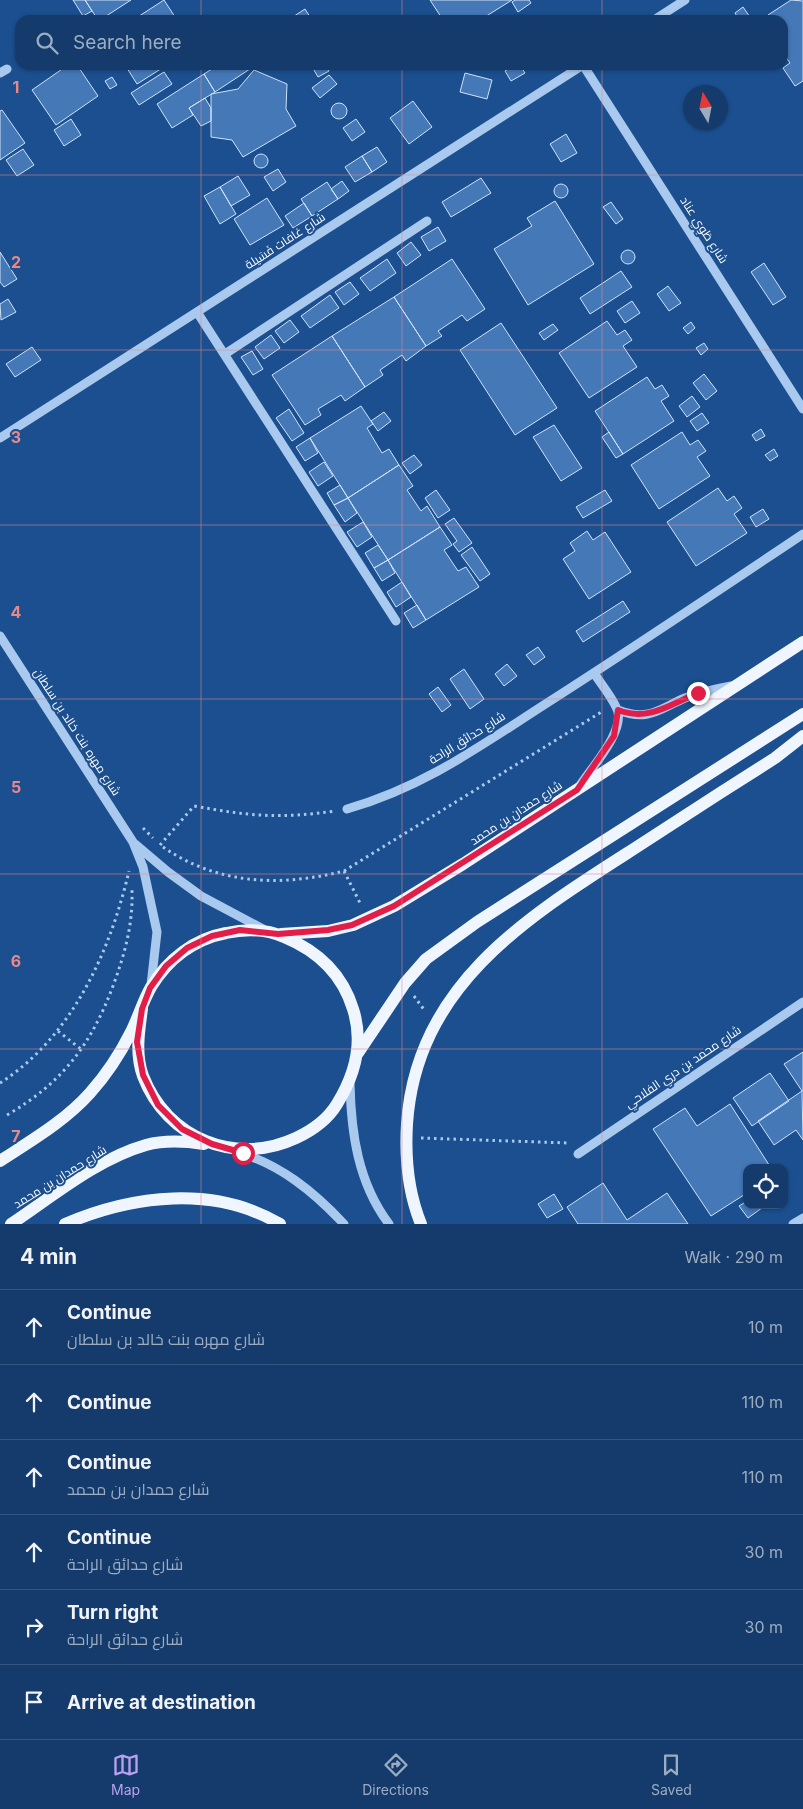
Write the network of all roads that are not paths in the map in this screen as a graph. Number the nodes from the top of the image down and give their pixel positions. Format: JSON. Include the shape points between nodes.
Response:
{"nodes":[{"id":1,"x":685,"y":0,"type":"edge"},
{"id":2,"x":662,"y":15,"type":"edge"},
{"id":3,"x":575,"y":70,"type":"edge"},
{"id":4,"x":586,"y":70,"type":"edge"},
{"id":5,"x":426,"y":221,"type":"dead end"},
{"id":6,"x":197,"y":312,"type":"junction"},
{"id":7,"x":225,"y":354,"type":"junction"},
{"id":8,"x":803,"y":409,"type":"edge"},
{"id":9,"x":0,"y":438,"type":"edge"},
{"id":10,"x":803,"y":534,"type":"edge"},
{"id":11,"x":396,"y":621,"type":"dead end"},
{"id":12,"x":0,"y":636,"type":"edge"},
{"id":13,"x":803,"y":642,"type":"edge"},
{"id":14,"x":594,"y":673,"type":"junction"},
{"id":15,"x":735,"y":686,"type":"junction"},
{"id":16,"x":618,"y":710,"type":"junction"},
{"id":17,"x":803,"y":714,"type":"edge"},
{"id":18,"x":803,"y":736,"type":"edge"},
{"id":19,"x":577,"y":790,"type":"junction"},
{"id":20,"x":347,"y":809,"type":"road end"},
{"id":21,"x":133,"y":842,"type":"junction"},
{"id":22,"x":273,"y":933,"type":"junction"},
{"id":23,"x":150,"y":988,"type":"junction"},
{"id":24,"x":803,"y":1002,"type":"edge"},
{"id":25,"x":142,"y":1009,"type":"junction"},
{"id":26,"x":358,"y":1052,"type":"junction"},
{"id":27,"x":350,"y":1083,"type":"junction"},
{"id":28,"x":213,"y":1145,"type":"junction"},
{"id":29,"x":578,"y":1154,"type":"dead end"},
{"id":30,"x":0,"y":1161,"type":"edge"},
{"id":31,"x":803,"y":1218,"type":"edge"},
{"id":32,"x":11,"y":1224,"type":"edge"},
{"id":33,"x":65,"y":1224,"type":"edge"},
{"id":34,"x":280,"y":1224,"type":"edge"},
{"id":35,"x":344,"y":1224,"type":"edge"},
{"id":36,"x":390,"y":1224,"type":"edge"},
{"id":37,"x":421,"y":1224,"type":"edge"},
{"id":38,"x":793,"y":1224,"type":"edge"}],
"edges":[{"from":1,"to":2,"type":"street"},
{"from":3,"to":6,"type":"street","name":"شارع غافات فَسَيلة"},
{"from":4,"to":8,"type":"street","name":"شارع طَوِي عناد"},
{"from":5,"to":7,"type":"street"},
{"from":6,"to":7,"type":"street"},
{"from":6,"to":9,"type":"street","name":"شارع غافات فَسَيلة"},
{"from":7,"to":11,"type":"street"},
{"from":10,"to":14,"type":"street","name":"شارع حدائق الراحة"},
{"from":12,"to":21,"type":"street","name":"شارع مهره بنت خالد بن سلطان"},
{"from":13,"to":15,"type":"main road","name":"شارع حمدان بن محمد"},
{"from":14,"to":16,"type":"street"},
{"from":14,"to":20,"type":"street","name":"شارع حدائق الراحة","via":[[440,771],[384,798]]},
{"from":15,"to":16,"type":"street","via":[[698,693],[649,715]]},
{"from":15,"to":19,"type":"main road","name":"شارع حمدان بن محمد"},
{"from":16,"to":19,"type":"street","via":[[614,736]]},
{"from":17,"to":26,"type":"main road","via":[[477,922],[426,959],[404,982]]},
{"from":18,"to":37,"type":"main road","via":[[775,758],[580,883],[524,924],[470,973],[450,997],[434,1024],[414,1075],[409,1102],[406,1138],[411,1191]]},
{"from":19,"to":22,"type":"main road","name":"شارع حمدان بن محمد","via":[[464,864],[368,919],[328,930]]},
{"from":21,"to":22,"type":"street","name":"شارع مهره بنت خالد بن سلطان","via":[[201,896]]},
{"from":21,"to":23,"type":"street","name":"شارع مهره بنت خالد بن سلطان","via":[[143,867],[157,932]]},
{"from":22,"to":23,"type":"main road","via":[[240,930],[204,940],[187,948],[166,966]]},
{"from":22,"to":26,"type":"main road","via":[[307,946],[335,973],[348,992],[357,1022]]},
{"from":23,"to":25,"type":"main road"},
{"from":24,"to":29,"type":"street","name":"شارع محمد بن دري الفلاحي"},
{"from":25,"to":28,"type":"main road","via":[[137,1042],[143,1075],[158,1105],[182,1129]]},
{"from":25,"to":30,"type":"main road","via":[[120,1052],[90,1094],[50,1129]]},
{"from":26,"to":27,"type":"main road"},
{"from":27,"to":28,"type":"main road","via":[[333,1110],[309,1132],[279,1146],[247,1150]]},
{"from":27,"to":36,"type":"street","via":[[350,1115],[357,1155],[373,1196]]},
{"from":28,"to":32,"type":"main road","name":"شارع حمدان بن محمد","via":[[162,1143],[120,1155]]},
{"from":28,"to":35,"type":"street","via":[[243,1153],[296,1180]]},
{"from":31,"to":38,"type":"street"},
{"from":33,"to":34,"type":"main road","via":[[101,1209],[162,1198],[215,1202],[255,1211]]}]}
